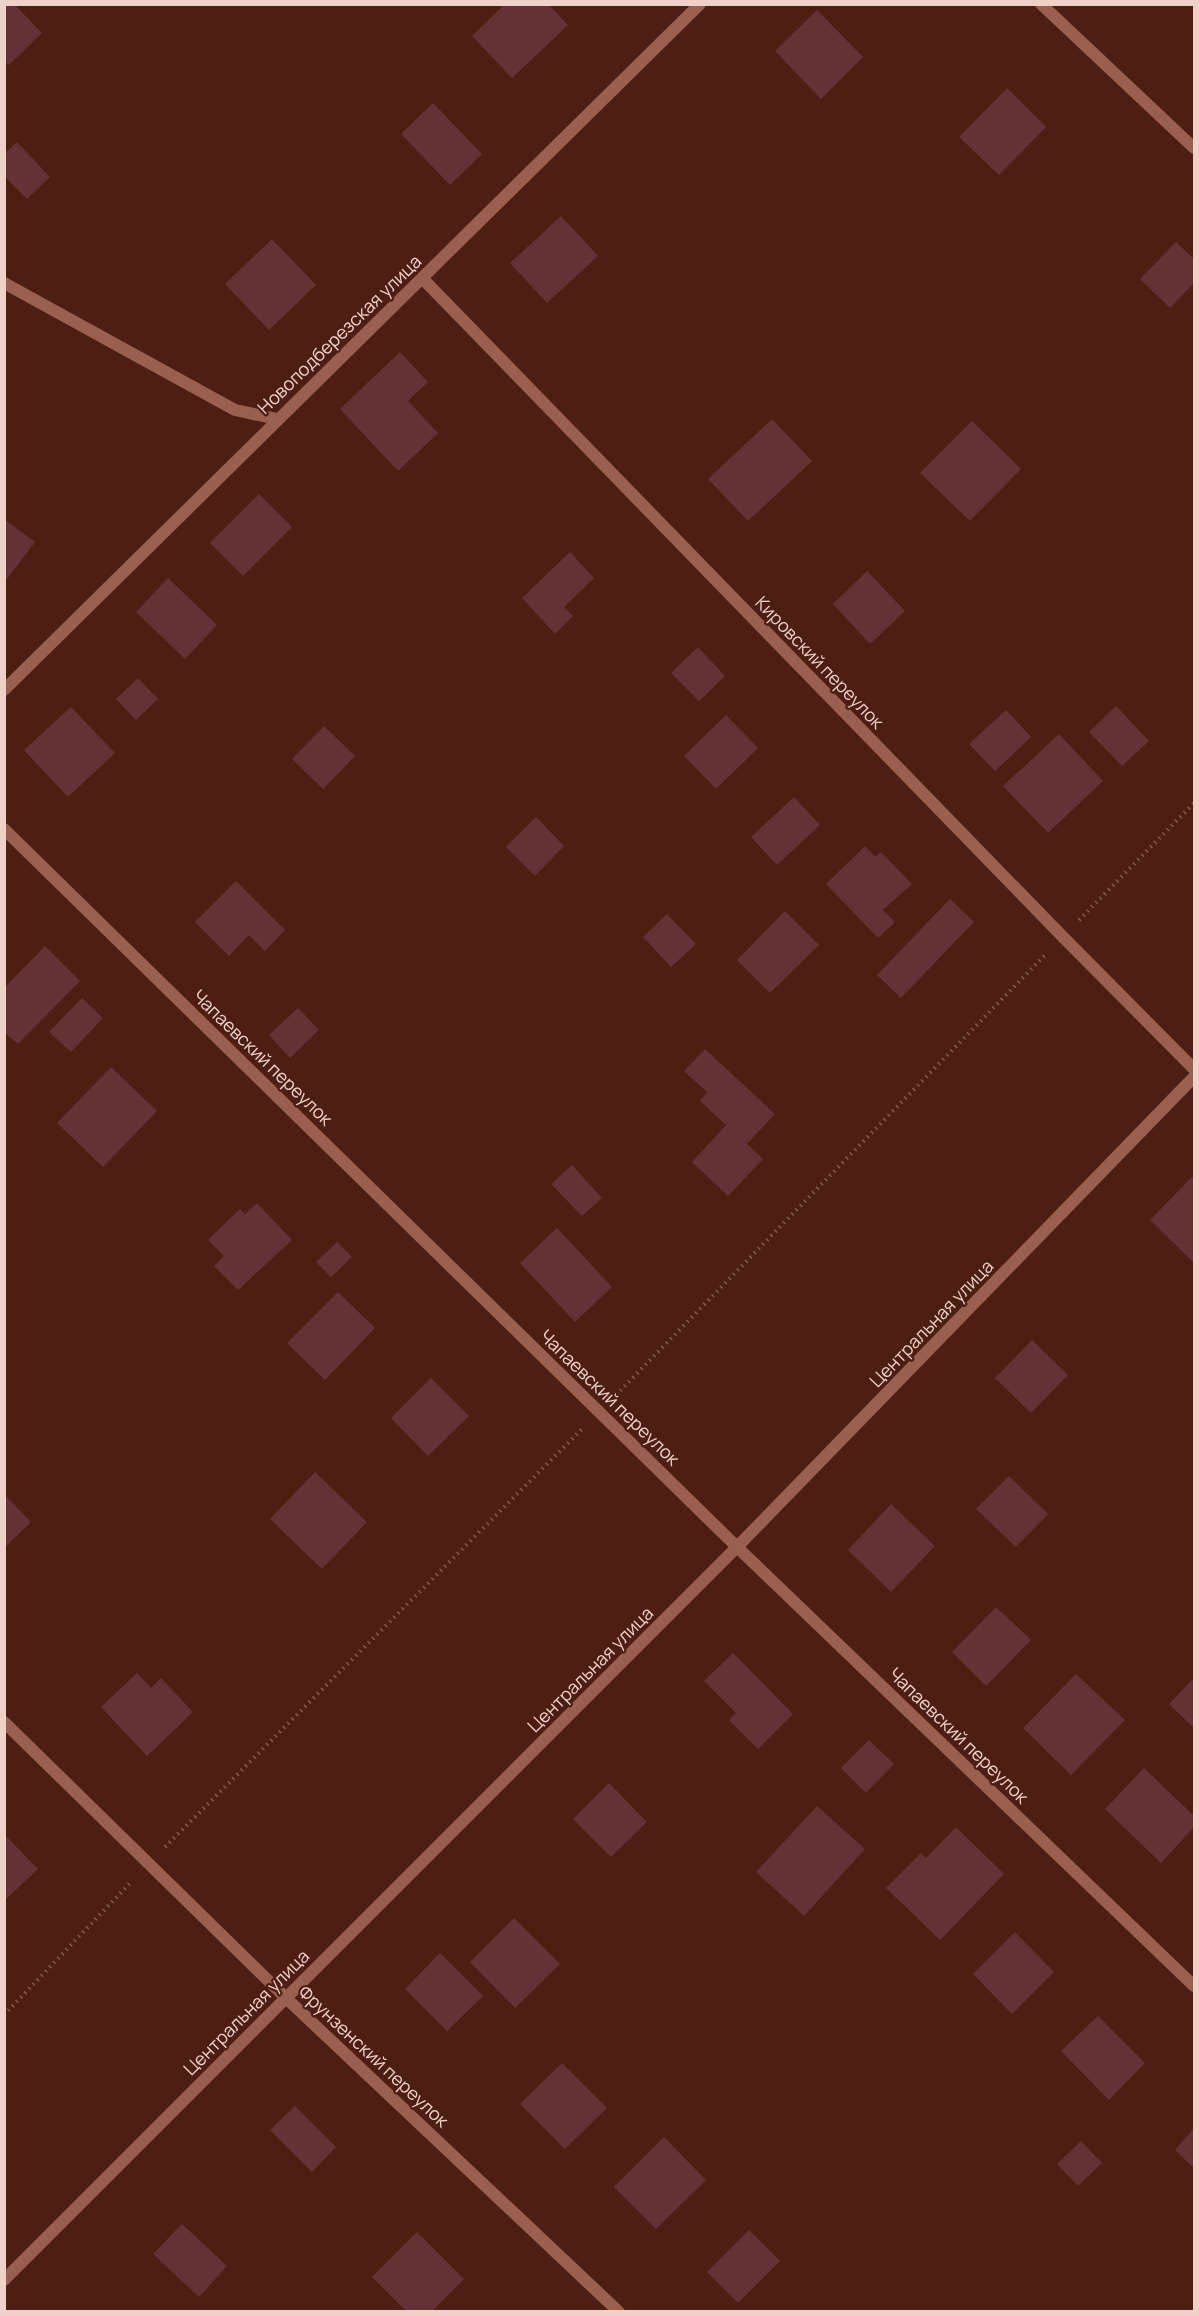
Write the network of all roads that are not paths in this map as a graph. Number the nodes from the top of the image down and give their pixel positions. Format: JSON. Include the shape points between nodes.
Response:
{"nodes":[{"id":1,"x":700,"y":4,"type":"edge"},
{"id":2,"x":1041,"y":4,"type":"edge"},
{"id":3,"x":1194,"y":148,"type":"edge"},
{"id":4,"x":422,"y":278,"type":"junction"},
{"id":5,"x":4,"y":284,"type":"edge"},
{"id":6,"x":277,"y":419,"type":"junction"},
{"id":7,"x":4,"y":690,"type":"edge"},
{"id":8,"x":4,"y":829,"type":"edge"},
{"id":9,"x":1194,"y":1069,"type":"edge"},
{"id":10,"x":1194,"y":1077,"type":"edge"},
{"id":11,"x":737,"y":1547,"type":"junction"},
{"id":12,"x":4,"y":1722,"type":"edge"},
{"id":13,"x":1194,"y":1986,"type":"edge"},
{"id":14,"x":286,"y":1998,"type":"junction"},
{"id":15,"x":4,"y":2280,"type":"edge"},
{"id":16,"x":619,"y":2312,"type":"edge"}],
"edges":[{"from":1,"to":4,"type":"street","name":"Новоподберезская улица"},
{"from":2,"to":3,"type":"street"},
{"from":4,"to":6,"type":"street","name":"Новоподберезская улица"},
{"from":4,"to":9,"type":"street","name":"Кировский переулок"},
{"from":5,"to":6,"type":"street","via":[[235,410]]},
{"from":6,"to":7,"type":"street","name":"Новоподберезская улица"},
{"from":8,"to":11,"type":"street","name":"Чапаевский переулок"},
{"from":10,"to":11,"type":"street","name":"Центральная улица"},
{"from":11,"to":13,"type":"street","name":"Чапаевский переулок"},
{"from":11,"to":14,"type":"street","name":"Центральная улица"},
{"from":12,"to":14,"type":"street","name":"Фрунзенский переулок"},
{"from":14,"to":15,"type":"street","name":"Центральная улица"},
{"from":14,"to":16,"type":"street","name":"Фрунзенский переулок"}]}
